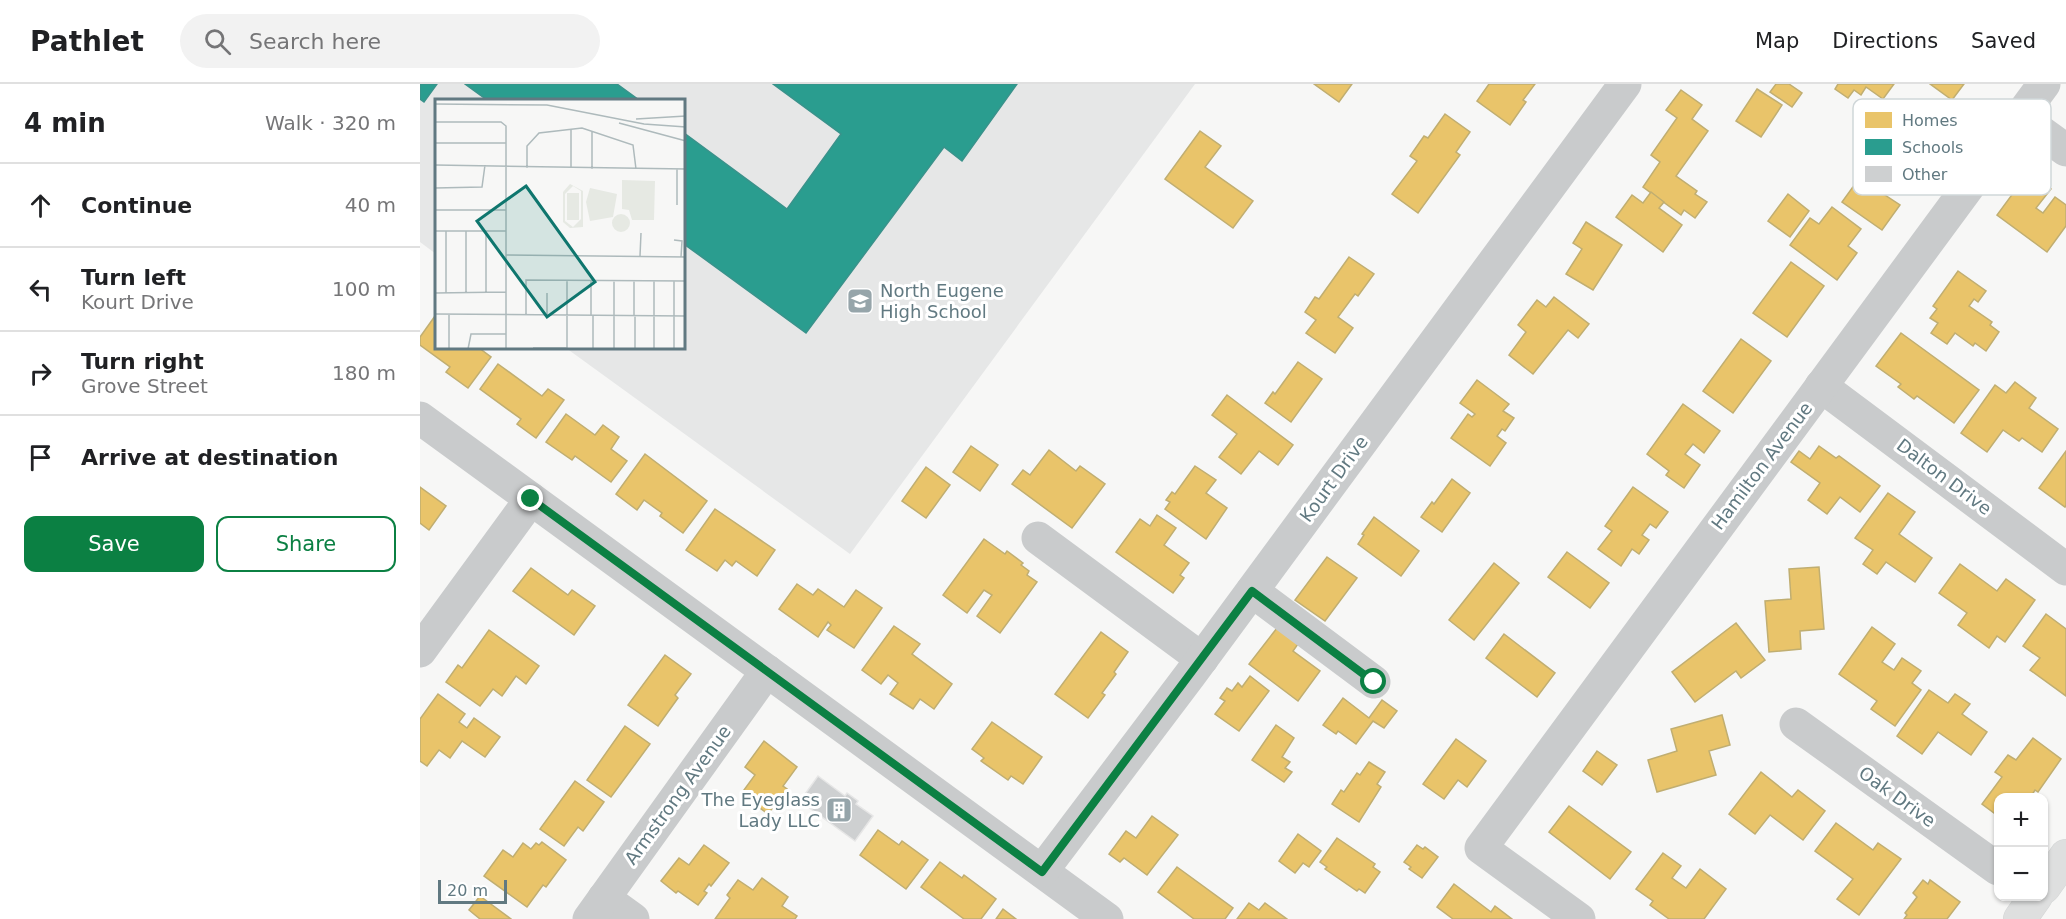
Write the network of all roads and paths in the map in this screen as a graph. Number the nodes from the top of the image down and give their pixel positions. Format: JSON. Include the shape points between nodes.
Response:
{"nodes":[{"id":1,"x":1625,"y":84,"type":"edge"},
{"id":2,"x":2044,"y":84,"type":"edge"},
{"id":3,"x":2033,"y":99,"type":"edge"},
{"id":4,"x":2051,"y":139,"type":"edge"},
{"id":5,"x":2066,"y":150,"type":"edge"},
{"id":6,"x":1962,"y":195,"type":"edge"},
{"id":7,"x":1821,"y":386,"type":"junction"},
{"id":8,"x":420,"y":418,"type":"edge"},
{"id":9,"x":531,"y":499,"type":"junction"},
{"id":10,"x":1038,"y":538,"type":"dead end"},
{"id":11,"x":2066,"y":569,"type":"edge"},
{"id":12,"x":1252,"y":591,"type":"junction"},
{"id":13,"x":420,"y":651,"type":"edge"},
{"id":14,"x":1202,"y":659,"type":"junction"},
{"id":15,"x":766,"y":671,"type":"junction"},
{"id":16,"x":1374,"y":682,"type":"dead end"},
{"id":17,"x":1796,"y":724,"type":"dead end"},
{"id":18,"x":2066,"y":856,"type":"edge"},
{"id":19,"x":1994,"y":866,"type":"edge"},
{"id":20,"x":1042,"y":872,"type":"junction"},
{"id":21,"x":2048,"y":880,"type":"edge"},
{"id":22,"x":2033,"y":901,"type":"edge"},
{"id":23,"x":597,"y":909,"type":"edge"},
{"id":24,"x":633,"y":919,"type":"edge"},
{"id":25,"x":1107,"y":919,"type":"edge"},
{"id":26,"x":1580,"y":919,"type":"edge"},
{"id":27,"x":2020,"y":919,"type":"edge"}],
"edges":[{"from":1,"to":12,"type":"street","name":"Kourt Drive"},
{"from":2,"to":3,"type":"street","name":"Hamilton Avenue"},
{"from":4,"to":5,"type":"street"},
{"from":6,"to":7,"type":"street","name":"Hamilton Avenue"},
{"from":7,"to":11,"type":"street","name":"Dalton Drive"},
{"from":7,"to":26,"type":"street","name":"Hamilton Avenue","via":[[1481,848]]},
{"from":8,"to":9,"type":"street"},
{"from":9,"to":13,"type":"street"},
{"from":9,"to":15,"type":"street"},
{"from":10,"to":14,"type":"street"},
{"from":12,"to":14,"type":"street","name":"Kourt Drive"},
{"from":12,"to":16,"type":"street"},
{"from":14,"to":20,"type":"street","name":"Kourt Drive"},
{"from":15,"to":20,"type":"street"},
{"from":15,"to":23,"type":"street","name":"Armstrong Avenue"},
{"from":17,"to":19,"type":"street","name":"Oak Drive"},
{"from":18,"to":21,"type":"main road"},
{"from":20,"to":25,"type":"street"},
{"from":22,"to":27,"type":"main road"},
{"from":23,"to":24,"type":"street"}]}
